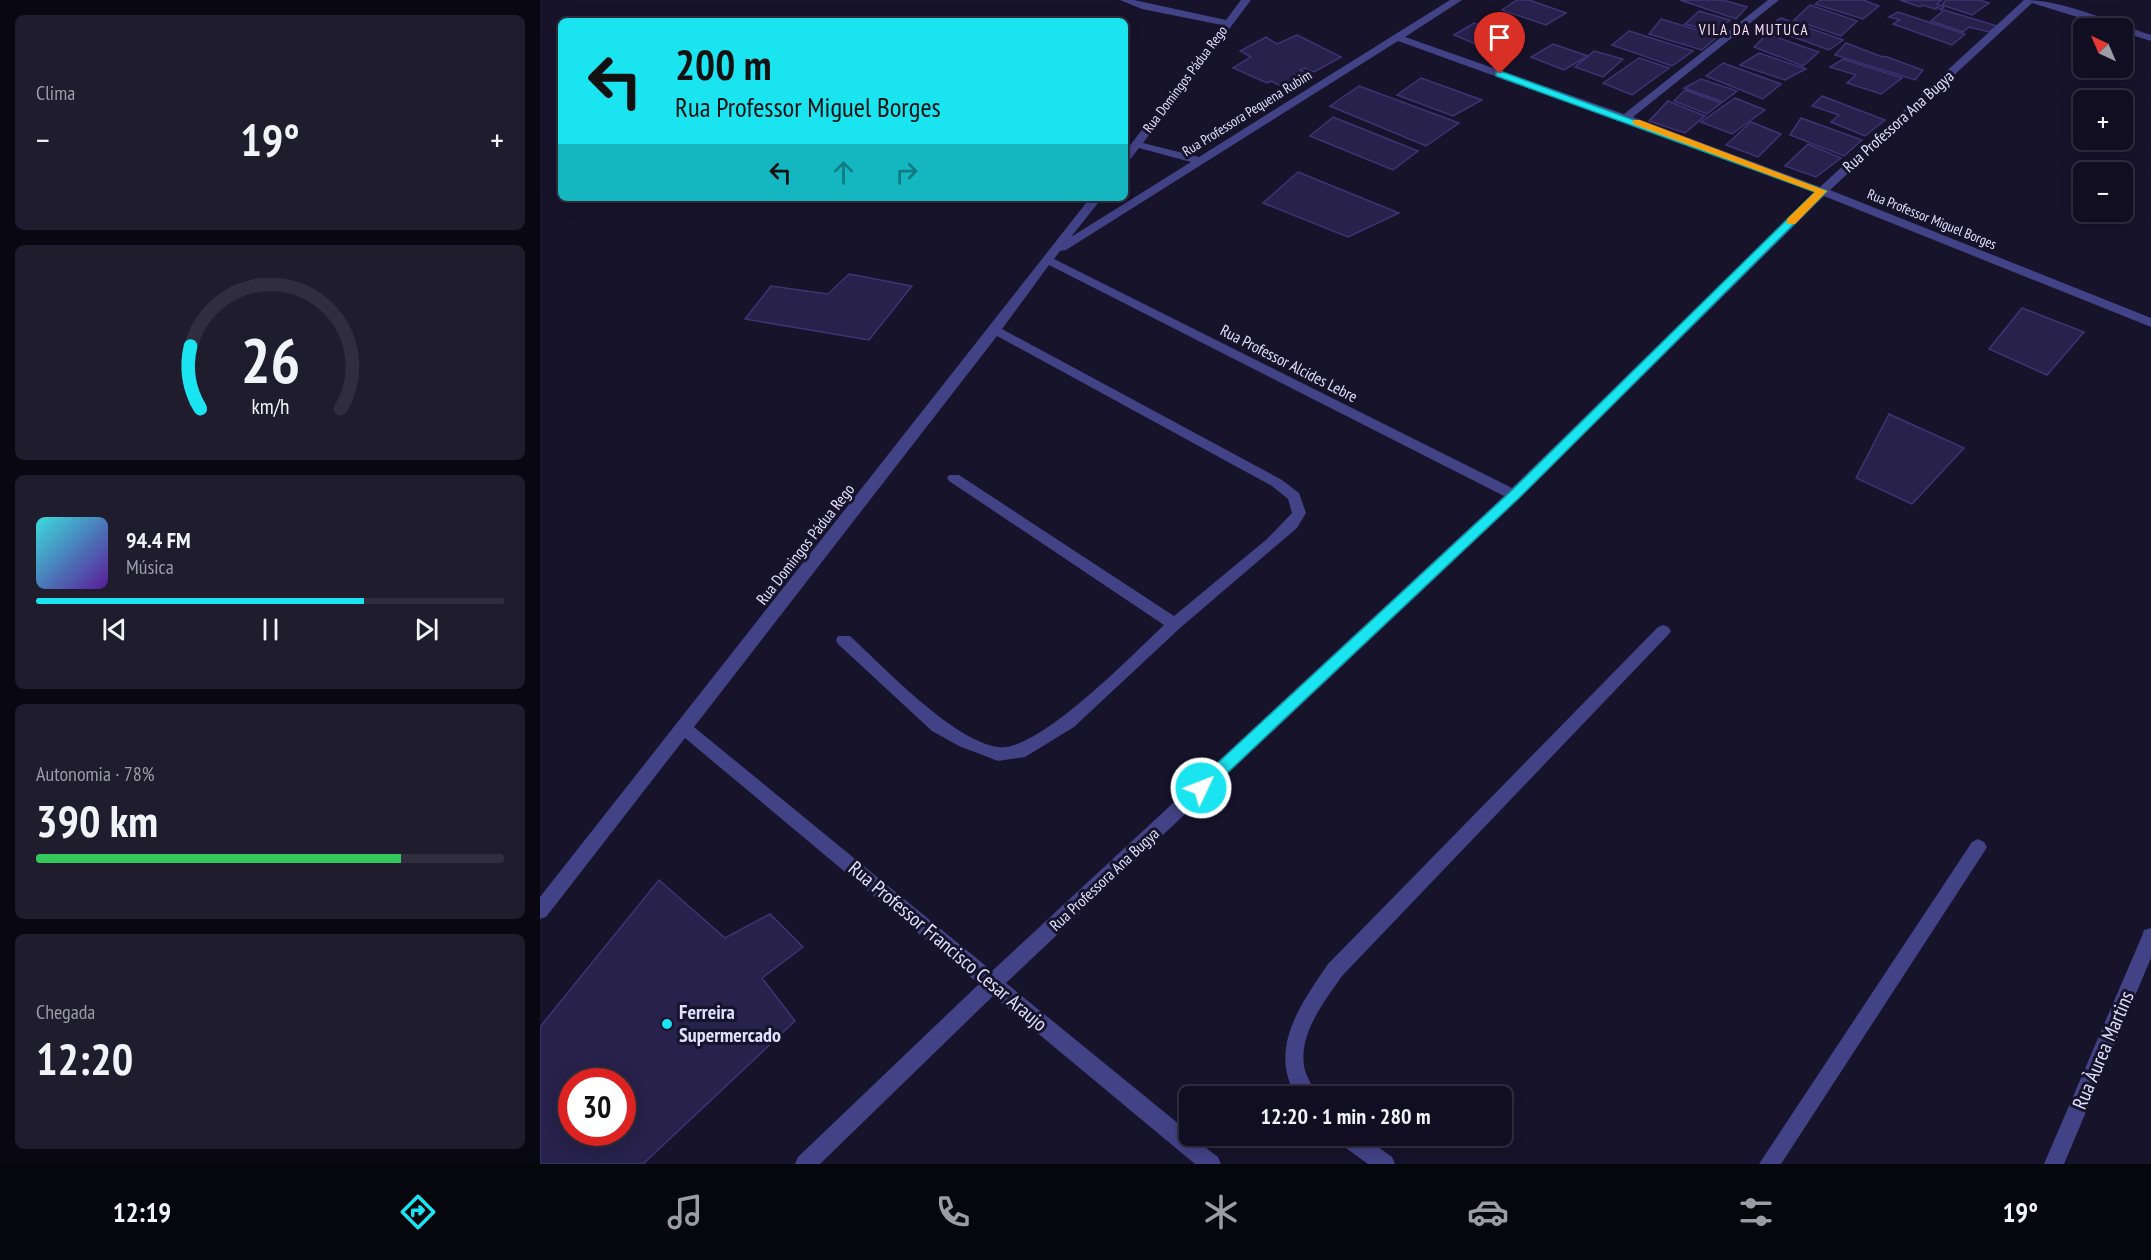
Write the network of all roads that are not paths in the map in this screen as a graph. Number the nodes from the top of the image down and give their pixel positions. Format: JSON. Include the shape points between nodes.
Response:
{"nodes":[{"id":1,"x":1125,"y":0,"type":"edge"},
{"id":2,"x":1246,"y":0,"type":"edge"},
{"id":3,"x":1457,"y":0,"type":"edge"},
{"id":4,"x":1774,"y":0,"type":"edge"},
{"id":5,"x":2031,"y":0,"type":"edge"},
{"id":6,"x":2087,"y":18,"type":"edge"},
{"id":7,"x":1228,"y":23,"type":"junction"},
{"id":8,"x":2133,"y":32,"type":"edge"},
{"id":9,"x":1395,"y":37,"type":"junction"},
{"id":10,"x":2151,"y":38,"type":"edge"},
{"id":11,"x":1625,"y":118,"type":"junction"},
{"id":12,"x":1137,"y":144,"type":"junction"},
{"id":13,"x":1128,"y":155,"type":"edge"},
{"id":14,"x":1200,"y":161,"type":"junction"},
{"id":15,"x":1822,"y":191,"type":"junction"},
{"id":16,"x":1094,"y":201,"type":"edge"},
{"id":17,"x":1051,"y":257,"type":"junction"},
{"id":18,"x":2151,"y":323,"type":"edge"},
{"id":19,"x":995,"y":330,"type":"junction"},
{"id":20,"x":954,"y":478,"type":"dead end"},
{"id":21,"x":1514,"y":495,"type":"junction"},
{"id":22,"x":1175,"y":624,"type":"junction"},
{"id":23,"x":1663,"y":631,"type":"dead end"},
{"id":24,"x":844,"y":640,"type":"dead end"},
{"id":25,"x":684,"y":728,"type":"junction"},
{"id":26,"x":1978,"y":847,"type":"dead end"},
{"id":27,"x":540,"y":911,"type":"edge"},
{"id":28,"x":2151,"y":936,"type":"edge"},
{"id":29,"x":993,"y":983,"type":"junction"},
{"id":30,"x":1299,"y":1086,"type":"edge"},
{"id":31,"x":1360,"y":1146,"type":"edge"},
{"id":32,"x":806,"y":1164,"type":"edge"},
{"id":33,"x":1212,"y":1164,"type":"edge"},
{"id":34,"x":1385,"y":1164,"type":"edge"},
{"id":35,"x":1769,"y":1164,"type":"edge"},
{"id":36,"x":2054,"y":1164,"type":"edge"}],
"edges":[{"from":1,"to":7,"type":"street"},
{"from":2,"to":7,"type":"street","name":"Rua Domingos Pádua Rego"},
{"from":3,"to":9,"type":"street","name":"Rua Professora Pequena Rubim"},
{"from":4,"to":11,"type":"street"},
{"from":5,"to":6,"type":"street","name":"Rua Professora Ana Bugya"},
{"from":5,"to":15,"type":"street","name":"Rua Professora Ana Bugya"},
{"from":7,"to":12,"type":"street","name":"Rua Domingos Pádua Rego"},
{"from":8,"to":10,"type":"street","name":"Rua Professora Ana Bugya"},
{"from":9,"to":11,"type":"street","name":"Rua Professor Miguel Borges"},
{"from":9,"to":14,"type":"street","name":"Rua Professora Pequena Rubim"},
{"from":11,"to":15,"type":"street","name":"Rua Professor Miguel Borges"},
{"from":12,"to":13,"type":"street","name":"Rua Domingos Pádua Rego"},
{"from":12,"to":14,"type":"street"},
{"from":14,"to":17,"type":"street","name":"Rua Professora Pequena Rubim"},
{"from":15,"to":18,"type":"street","name":"Rua Professor Miguel Borges"},
{"from":15,"to":21,"type":"street","name":"Rua Professora Ana Bugya"},
{"from":16,"to":17,"type":"street","name":"Rua Domingos Pádua Rego"},
{"from":17,"to":19,"type":"street","name":"Rua Domingos Pádua Rego"},
{"from":17,"to":21,"type":"street","name":"Rua Professor Alcides Lebre"},
{"from":19,"to":22,"type":"street","via":[[1277,483],[1294,497],[1299,513],[1292,524]]},
{"from":19,"to":25,"type":"street","name":"Rua Domingos Pádua Rego"},
{"from":20,"to":22,"type":"street"},
{"from":21,"to":29,"type":"street","name":"Rua Professora Ana Bugya"},
{"from":22,"to":24,"type":"street","via":[[1068,722],[1025,750],[998,754],[938,726]]},
{"from":23,"to":30,"type":"street","via":[[1335,970],[1308,1010],[1293,1051]]},
{"from":25,"to":27,"type":"street","name":"Rua Domingos Pádua Rego"},
{"from":25,"to":29,"type":"street","name":"Rua Professor Francisco Cesar Araujo"},
{"from":26,"to":35,"type":"street"},
{"from":28,"to":36,"type":"street","name":"Rua Àurea Martins"},
{"from":29,"to":32,"type":"street","name":"Rua Professora Ana Bugya"},
{"from":29,"to":33,"type":"street","name":"Rua Professor Francisco Cesar Araujo"},
{"from":31,"to":34,"type":"street"}]}
